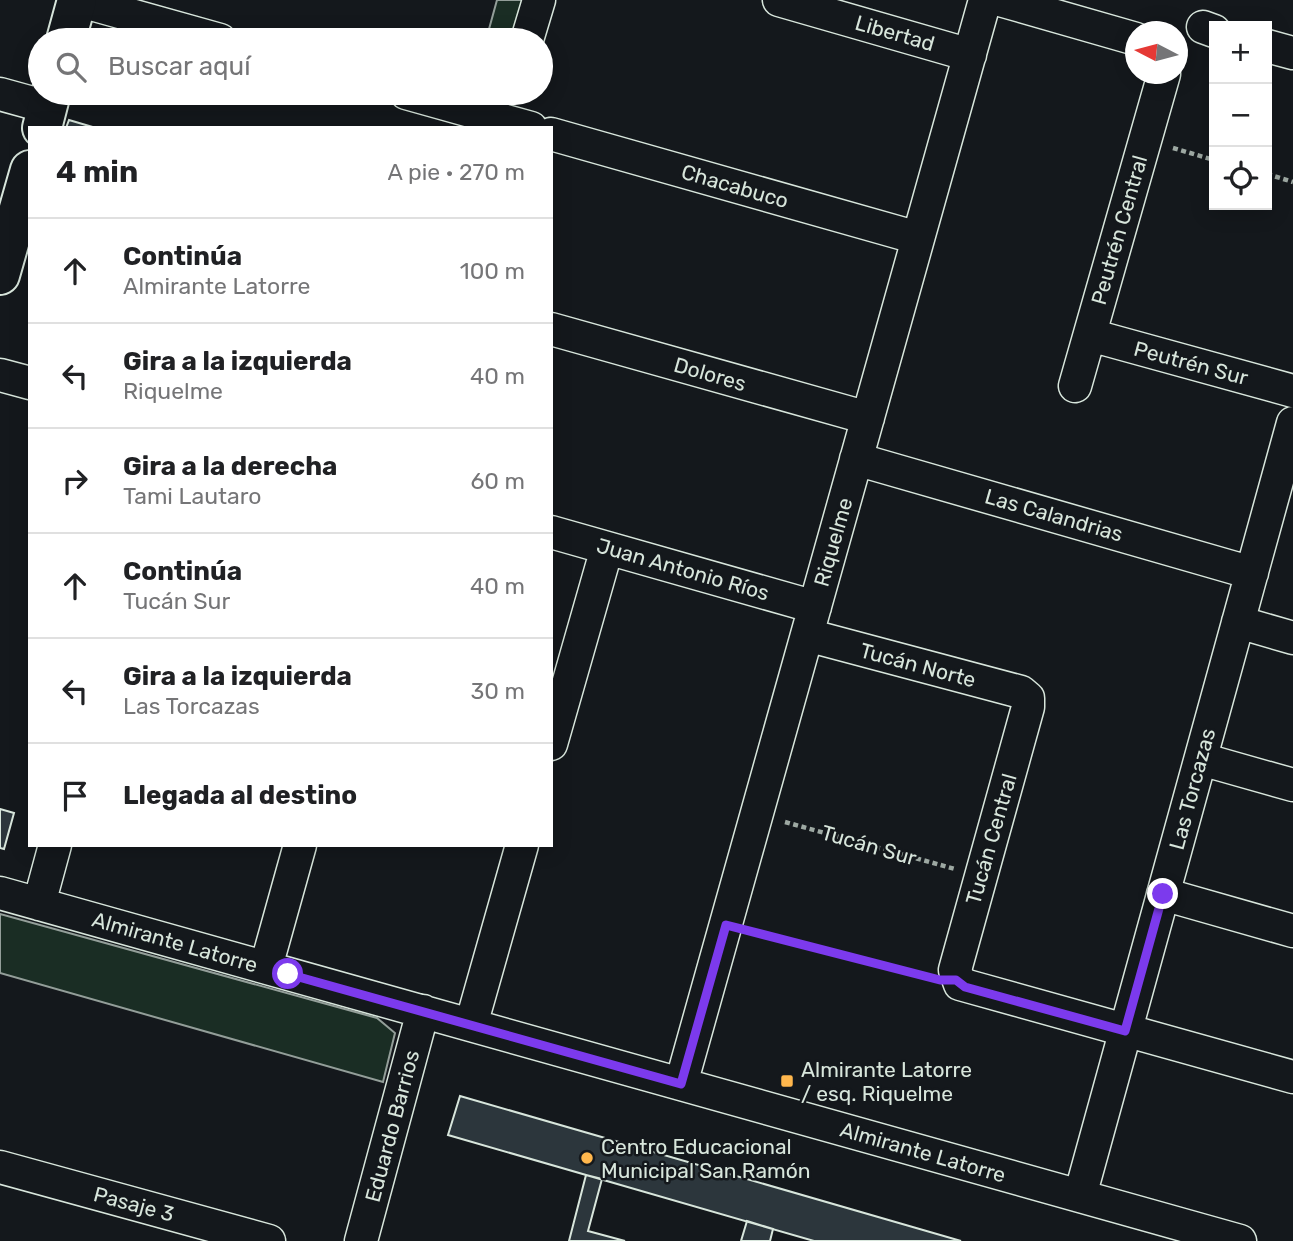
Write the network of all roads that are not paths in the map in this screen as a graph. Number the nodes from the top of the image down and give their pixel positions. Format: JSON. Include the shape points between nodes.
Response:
{"nodes":[{"id":1,"x":77,"y":0,"type":"edge"},
{"id":2,"x":539,"y":0,"type":"edge"},
{"id":3,"x":779,"y":0,"type":"edge"},
{"id":4,"x":985,"y":0,"type":"edge"},
{"id":5,"x":1000,"y":0,"type":"edge"},
{"id":6,"x":69,"y":28,"type":"edge"},
{"id":7,"x":177,"y":28,"type":"edge"},
{"id":8,"x":531,"y":28,"type":"edge"},
{"id":9,"x":1125,"y":36,"type":"edge"},
{"id":10,"x":1272,"y":47,"type":"edge"},
{"id":11,"x":1293,"y":53,"type":"edge"},
{"id":12,"x":970,"y":55,"type":"junction"},
{"id":13,"x":1161,"y":84,"type":"edge"},
{"id":14,"x":0,"y":94,"type":"edge"},
{"id":15,"x":28,"y":103,"type":"edge"},
{"id":16,"x":460,"y":105,"type":"edge"},
{"id":17,"x":513,"y":117,"type":"edge"},
{"id":18,"x":553,"y":135,"type":"edge"},
{"id":19,"x":28,"y":181,"type":"edge"},
{"id":20,"x":918,"y":237,"type":"junction"},
{"id":21,"x":0,"y":275,"type":"edge"},
{"id":22,"x":553,"y":330,"type":"edge"},
{"id":23,"x":1090,"y":334,"type":"junction"},
{"id":24,"x":0,"y":375,"type":"edge"},
{"id":25,"x":28,"y":382,"type":"edge"},
{"id":26,"x":1075,"y":386,"type":"dead end"},
{"id":27,"x":1293,"y":391,"type":"edge"},
{"id":28,"x":868,"y":418,"type":"junction"},
{"id":29,"x":1293,"y":423,"type":"edge"},
{"id":30,"x":856,"y":459,"type":"junction"},
{"id":31,"x":1285,"y":485,"type":"edge"},
{"id":32,"x":553,"y":533,"type":"edge"},
{"id":33,"x":607,"y":548,"type":"junction"},
{"id":34,"x":1252,"y":573,"type":"junction"},
{"id":35,"x":811,"y":621,"type":"junction"},
{"id":36,"x":1238,"y":622,"type":"junction"},
{"id":37,"x":1293,"y":638,"type":"edge"},
{"id":38,"x":1028,"y":698,"type":"joint"},
{"id":39,"x":553,"y":737,"type":"edge"},
{"id":40,"x":1201,"y":759,"type":"junction"},
{"id":41,"x":1293,"y":785,"type":"edge"},
{"id":42,"x":54,"y":847,"type":"edge"},
{"id":43,"x":299,"y":847,"type":"edge"},
{"id":44,"x":521,"y":847,"type":"edge"},
{"id":45,"x":0,"y":893,"type":"edge"},
{"id":46,"x":1163,"y":894,"type":"junction"},
{"id":47,"x":38,"y":904,"type":"junction"},
{"id":48,"x":1293,"y":931,"type":"edge"},
{"id":49,"x":266,"y":967,"type":"junction"},
{"id":50,"x":423,"y":1012,"type":"junction"},
{"id":51,"x":471,"y":1025,"type":"junction"},
{"id":52,"x":1125,"y":1031,"type":"junction"},
{"id":53,"x":1293,"y":1077,"type":"edge"},
{"id":54,"x":681,"y":1084,"type":"junction"},
{"id":55,"x":0,"y":1167,"type":"edge"},
{"id":56,"x":1080,"y":1196,"type":"junction"},
{"id":57,"x":269,"y":1241,"type":"edge"},
{"id":58,"x":361,"y":1241,"type":"edge"},
{"id":59,"x":1240,"y":1241,"type":"edge"}],
"edges":[{"from":1,"to":6,"type":"main road"},
{"from":1,"to":7,"type":"street"},
{"from":2,"to":8,"type":"street"},
{"from":3,"to":12,"type":"street","name":"Libertad"},
{"from":4,"to":12,"type":"street","name":"Riquelme"},
{"from":5,"to":9,"type":"street"},
{"from":10,"to":11,"type":"street"},
{"from":12,"to":20,"type":"street","name":"Riquelme"},
{"from":13,"to":23,"type":"street","name":"Peutrén Central"},
{"from":14,"to":15,"type":"street"},
{"from":16,"to":17,"type":"street"},
{"from":18,"to":20,"type":"street","name":"Chacabuco"},
{"from":19,"to":21,"type":"main road"},
{"from":20,"to":28,"type":"street","name":"Riquelme"},
{"from":22,"to":28,"type":"street","name":"Dolores"},
{"from":23,"to":26,"type":"street","name":"Peutrén Central"},
{"from":23,"to":27,"type":"street","name":"Peutrén Sur"},
{"from":24,"to":25,"type":"street"},
{"from":28,"to":30,"type":"street","name":"Riquelme"},
{"from":29,"to":31,"type":"street","name":"Las Torcazas"},
{"from":30,"to":34,"type":"street","name":"Las Calandrias"},
{"from":30,"to":35,"type":"street","name":"Riquelme"},
{"from":31,"to":34,"type":"street","name":"Las Torcazas"},
{"from":32,"to":33,"type":"street","name":"Juan Antonio Ríos"},
{"from":33,"to":35,"type":"street","name":"Juan Antonio Ríos"},
{"from":33,"to":39,"type":"street"},
{"from":34,"to":36,"type":"street","name":"Las Torcazas"},
{"from":35,"to":38,"type":"street","name":"Tucán Norte"},
{"from":35,"to":54,"type":"street","name":"Riquelme"},
{"from":36,"to":37,"type":"street"},
{"from":36,"to":40,"type":"street","name":"Las Torcazas"},
{"from":38,"to":52,"type":"street","name":"Tucán Central","via":[[956,980],[965,987]]},
{"from":40,"to":41,"type":"street"},
{"from":40,"to":46,"type":"street","name":"Las Torcazas"},
{"from":42,"to":47,"type":"street"},
{"from":43,"to":49,"type":"street"},
{"from":44,"to":51,"type":"street"},
{"from":45,"to":47,"type":"street","name":"Almirante Latorre"},
{"from":46,"to":48,"type":"street"},
{"from":46,"to":52,"type":"street","name":"Las Torcazas"},
{"from":47,"to":49,"type":"street","name":"Almirante Latorre"},
{"from":49,"to":50,"type":"street","name":"Almirante Latorre"},
{"from":50,"to":51,"type":"street","name":"Almirante Latorre"},
{"from":50,"to":58,"type":"street","name":"Eduardo Barrios"},
{"from":51,"to":54,"type":"street","name":"Almirante Latorre"},
{"from":52,"to":53,"type":"street"},
{"from":52,"to":56,"type":"street","name":"Las Torcazas"},
{"from":54,"to":56,"type":"street","name":"Almirante Latorre"},
{"from":55,"to":57,"type":"street","name":"Pasaje 3"},
{"from":56,"to":59,"type":"street","name":"Almirante Latorre"}]}
